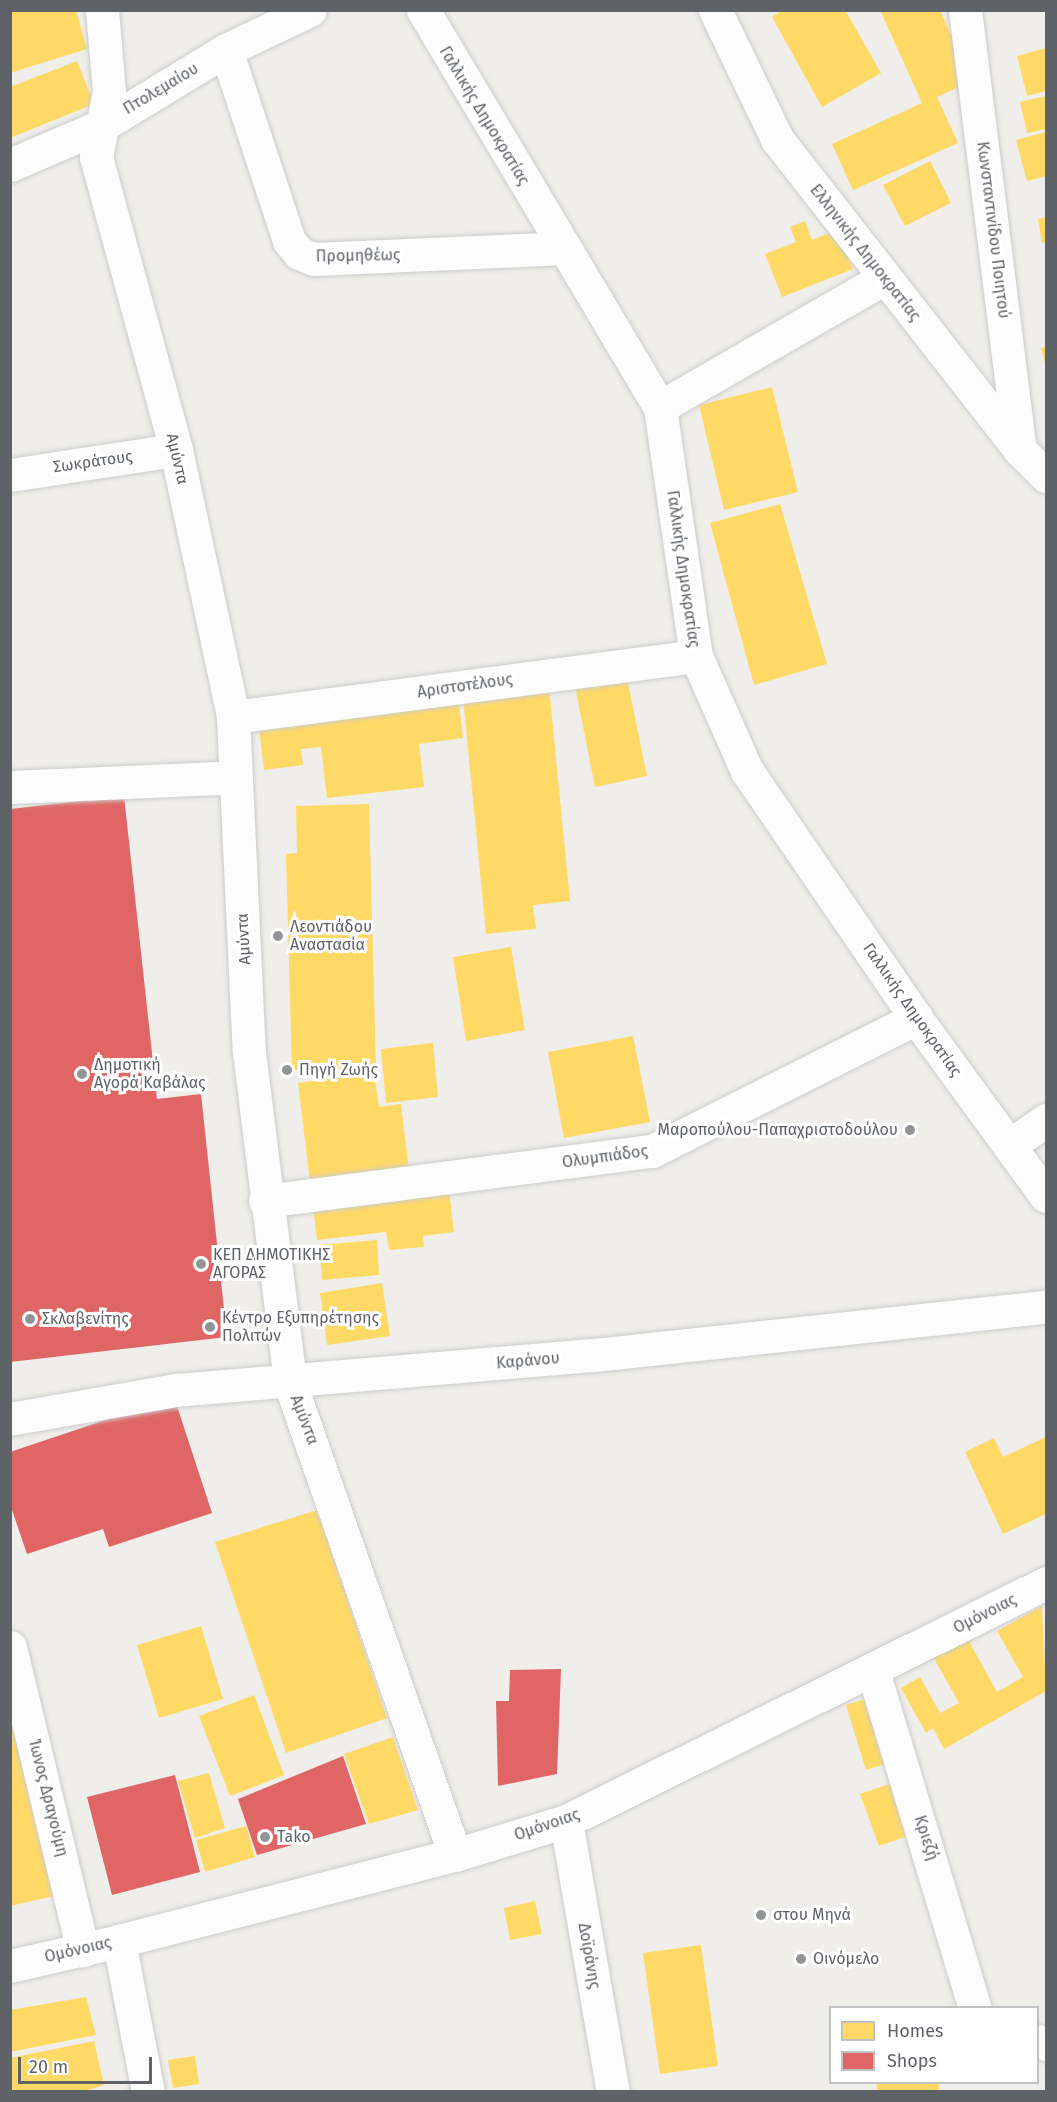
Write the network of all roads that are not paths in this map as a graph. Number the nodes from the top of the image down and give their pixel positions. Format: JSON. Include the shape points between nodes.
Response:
{"nodes":[{"id":1,"x":102,"y":10,"type":"edge"},
{"id":2,"x":310,"y":10,"type":"edge"},
{"id":3,"x":423,"y":10,"type":"edge"},
{"id":4,"x":715,"y":10,"type":"edge"},
{"id":5,"x":965,"y":10,"type":"edge"},
{"id":6,"x":226,"y":50,"type":"junction"},
{"id":7,"x":101,"y":126,"type":"junction"},
{"id":8,"x":10,"y":165,"type":"edge"},
{"id":9,"x":563,"y":248,"type":"junction"},
{"id":10,"x":884,"y":278,"type":"junction"},
{"id":11,"x":660,"y":407,"type":"junction"},
{"id":12,"x":176,"y":450,"type":"junction"},
{"id":13,"x":1020,"y":450,"type":"junction"},
{"id":14,"x":10,"y":474,"type":"edge"},
{"id":15,"x":1047,"y":476,"type":"edge"},
{"id":16,"x":696,"y":656,"type":"junction"},
{"id":17,"x":233,"y":717,"type":"junction"},
{"id":18,"x":236,"y":777,"type":"junction"},
{"id":19,"x":10,"y":787,"type":"edge"},
{"id":20,"x":916,"y":1018,"type":"junction"},
{"id":21,"x":1047,"y":1120,"type":"edge"},
{"id":22,"x":1010,"y":1145,"type":"junction"},
{"id":23,"x":1047,"y":1196,"type":"edge"},
{"id":24,"x":265,"y":1201,"type":"junction"},
{"id":25,"x":1047,"y":1307,"type":"edge"},
{"id":26,"x":290,"y":1383,"type":"junction"},
{"id":27,"x":10,"y":1419,"type":"edge"},
{"id":28,"x":1047,"y":1583,"type":"edge"},
{"id":29,"x":10,"y":1647,"type":"edge"},
{"id":30,"x":873,"y":1671,"type":"junction"},
{"id":31,"x":566,"y":1821,"type":"junction"},
{"id":32,"x":455,"y":1856,"type":"junction"},
{"id":33,"x":119,"y":1941,"type":"junction"},
{"id":34,"x":82,"y":1950,"type":"junction"},
{"id":35,"x":10,"y":1966,"type":"edge"},
{"id":36,"x":975,"y":2006,"type":"edge"},
{"id":37,"x":148,"y":2091,"type":"edge"},
{"id":38,"x":613,"y":2091,"type":"edge"}],
"edges":[{"from":1,"to":7,"type":"street","name":"Αμύντα","via":[[109,91]]},
{"from":2,"to":6,"type":"street","name":"Πτολεμαίου"},
{"from":3,"to":9,"type":"street","name":"Γαλλικής Δημοκρατίας"},
{"from":4,"to":10,"type":"street","name":"Ελληνικής Δημοκρατίας","via":[[777,139]]},
{"from":5,"to":13,"type":"street","name":"Κωνσταντινίδου Ποιητού"},
{"from":6,"to":7,"type":"street","name":"Πτολεμαίου"},
{"from":6,"to":9,"type":"street","name":"Προμηθέως","via":[[288,241],[299,253],[314,259]]},
{"from":7,"to":8,"type":"street","name":"Πτολεμαίου"},
{"from":7,"to":12,"type":"street","name":"Αμύντα","via":[[96,157]]},
{"from":9,"to":11,"type":"street","name":"Γαλλικής Δημοκρατίας"},
{"from":10,"to":11,"type":"street"},
{"from":10,"to":13,"type":"street","name":"Ελληνικής Δημοκρατίας"},
{"from":11,"to":16,"type":"street","name":"Γαλλικής Δημοκρατίας"},
{"from":12,"to":14,"type":"street","name":"Σωκράτους"},
{"from":12,"to":17,"type":"street","name":"Αμύντα"},
{"from":13,"to":15,"type":"street","name":"Ελληνικής Δημοκρατίας"},
{"from":16,"to":17,"type":"street","name":"Αριστοτέλους"},
{"from":16,"to":20,"type":"street","name":"Γαλλικής Δημοκρατίας","via":[[747,771]]},
{"from":17,"to":18,"type":"street","name":"Αμύντα"},
{"from":18,"to":19,"type":"street"},
{"from":18,"to":24,"type":"street","name":"Αμύντα","via":[[249,1052]]},
{"from":20,"to":22,"type":"street","name":"Γαλλικής Δημοκρατίας"},
{"from":20,"to":24,"type":"street","name":"Ολυμπιάδος","via":[[652,1151]]},
{"from":21,"to":22,"type":"street"},
{"from":22,"to":23,"type":"street","name":"Γαλλικής Δημοκρατίας"},
{"from":24,"to":26,"type":"street","name":"Αμύντα"},
{"from":25,"to":26,"type":"street","name":"Καράνου"},
{"from":26,"to":27,"type":"street","name":"Καράνου","via":[[176,1390]]},
{"from":26,"to":32,"type":"street","name":"Αμύντα"},
{"from":28,"to":30,"type":"street","name":"Ομόνοιας"},
{"from":29,"to":34,"type":"street","name":"Ίωνος Δραγούμη"},
{"from":30,"to":31,"type":"street","name":"Ομόνοιας"},
{"from":30,"to":36,"type":"street","name":"Κριεζή"},
{"from":31,"to":32,"type":"street","name":"Ομόνοιας"},
{"from":31,"to":38,"type":"street","name":"Δοϊράνης"},
{"from":32,"to":33,"type":"street","name":"Ομόνοιας"},
{"from":33,"to":34,"type":"street","name":"Ομόνοιας"},
{"from":33,"to":37,"type":"street"},
{"from":34,"to":35,"type":"street","name":"Ομόνοιας"}]}
